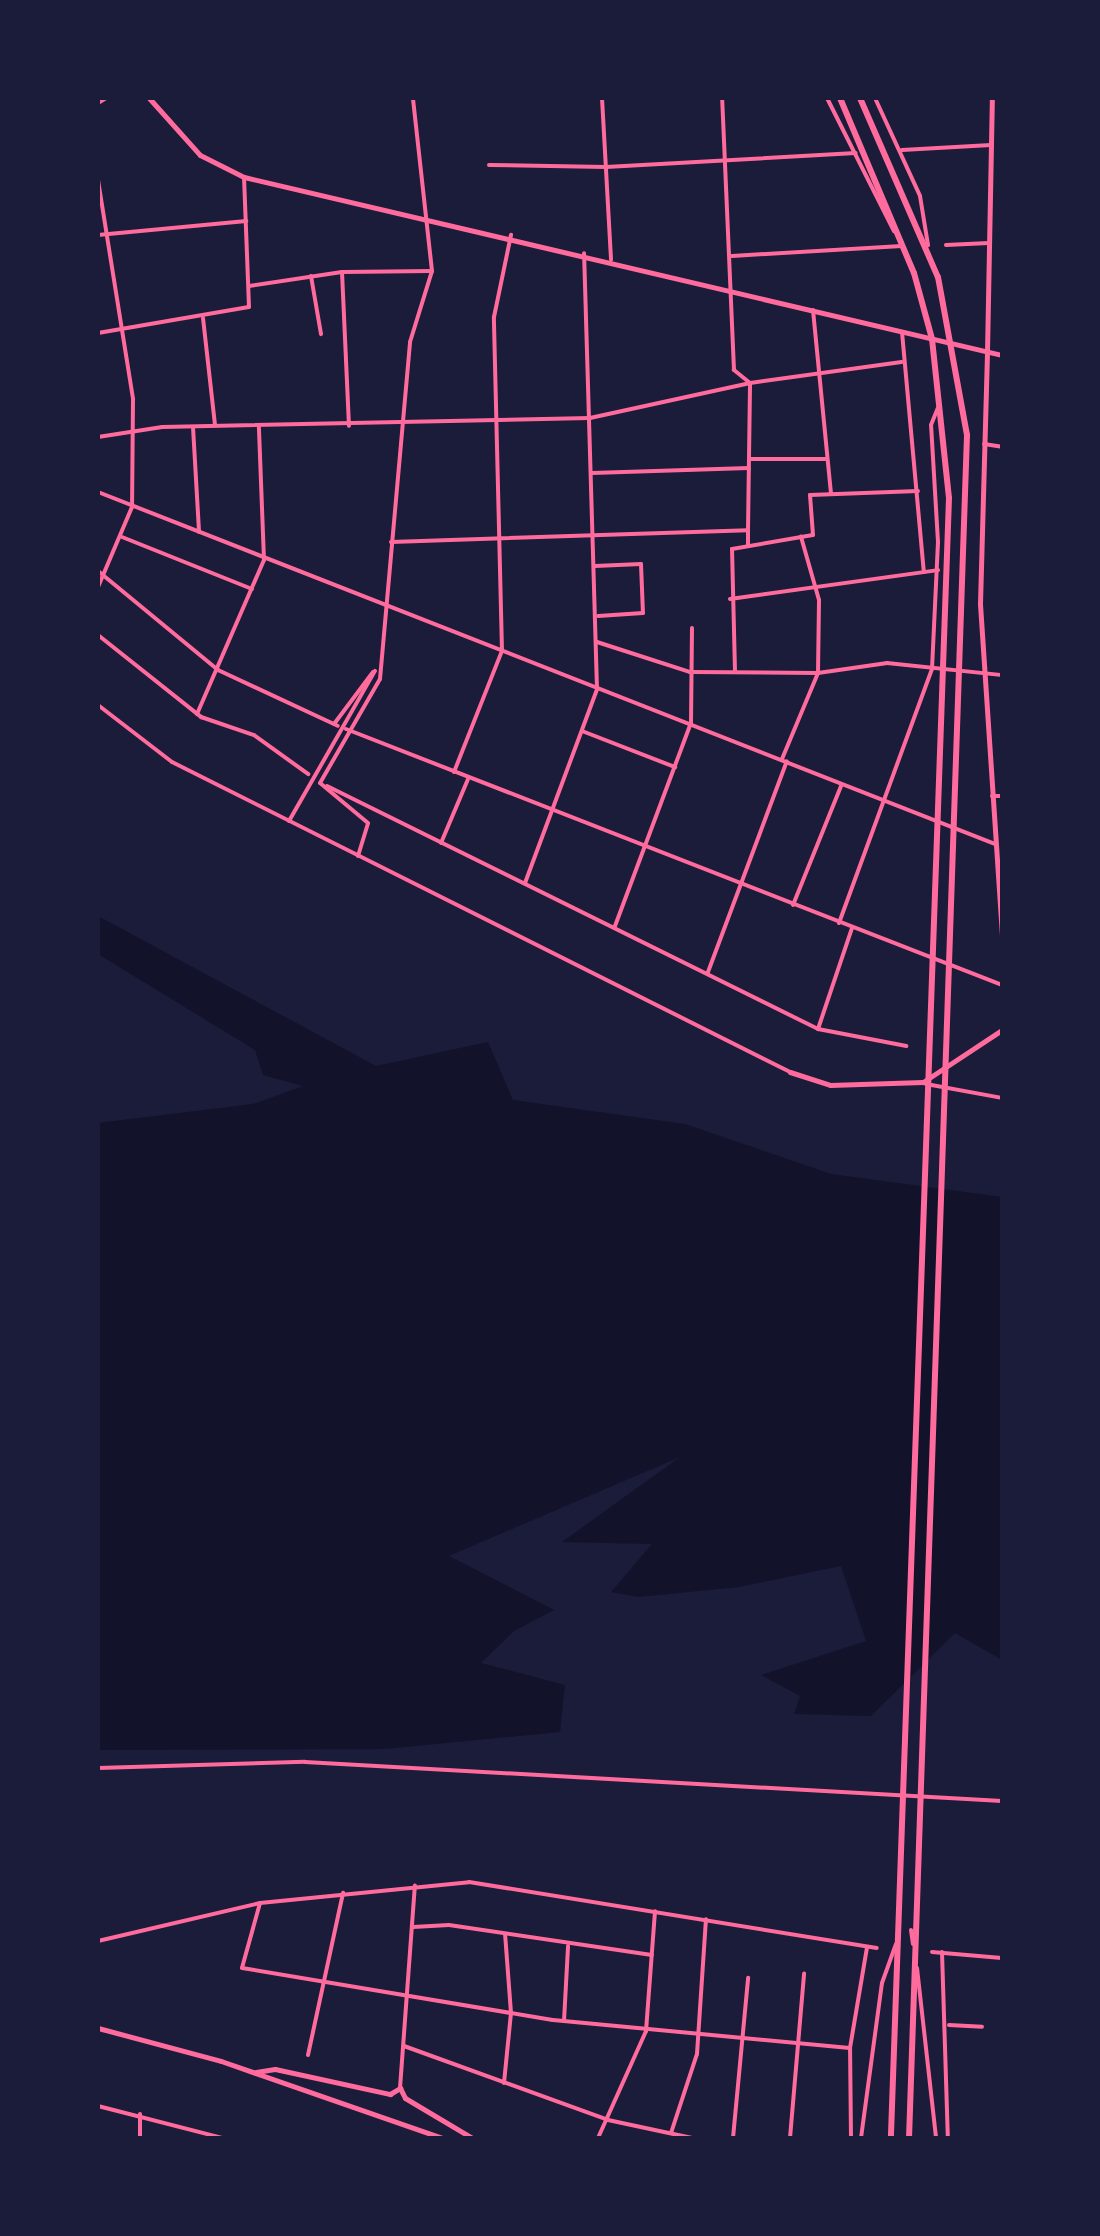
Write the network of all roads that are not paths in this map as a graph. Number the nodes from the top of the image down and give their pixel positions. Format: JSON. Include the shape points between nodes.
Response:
{"nodes":[{"id":1,"x":106,"y":98,"type":"edge"},
{"id":2,"x":413,"y":98,"type":"edge"},
{"id":3,"x":602,"y":98,"type":"edge"},
{"id":4,"x":722,"y":98,"type":"edge"},
{"id":5,"x":827,"y":98,"type":"edge"},
{"id":6,"x":840,"y":98,"type":"edge"},
{"id":7,"x":860,"y":98,"type":"edge"},
{"id":8,"x":875,"y":98,"type":"edge"},
{"id":9,"x":992,"y":98,"type":"edge"},
{"id":10,"x":152,"y":99,"type":"edge"},
{"id":11,"x":98,"y":103,"type":"edge"},
{"id":12,"x":991,"y":145,"type":"junction"},
{"id":13,"x":901,"y":150,"type":"junction"},
{"id":14,"x":856,"y":153,"type":"junction"},
{"id":15,"x":725,"y":159,"type":"junction"},
{"id":16,"x":489,"y":165,"type":"dead end"},
{"id":17,"x":606,"y":167,"type":"junction"},
{"id":18,"x":244,"y":177,"type":"junction"},
{"id":19,"x":98,"y":180,"type":"edge"},
{"id":20,"x":422,"y":213,"type":"junction"},
{"id":21,"x":246,"y":221,"type":"junction"},
{"id":22,"x":105,"y":234,"type":"junction"},
{"id":23,"x":98,"y":235,"type":"edge"},
{"id":24,"x":511,"y":235,"type":"junction"},
{"id":25,"x":989,"y":243,"type":"junction"},
{"id":26,"x":928,"y":245,"type":"junction"},
{"id":27,"x":946,"y":245,"type":"dead end"},
{"id":28,"x":904,"y":246,"type":"junction"},
{"id":29,"x":584,"y":253,"type":"junction"},
{"id":30,"x":732,"y":256,"type":"junction"},
{"id":31,"x":611,"y":260,"type":"junction"},
{"id":32,"x":432,"y":271,"type":"junction"},
{"id":33,"x":342,"y":272,"type":"junction"},
{"id":34,"x":311,"y":276,"type":"junction"},
{"id":35,"x":249,"y":286,"type":"junction"},
{"id":36,"x":734,"y":290,"type":"junction"},
{"id":37,"x":813,"y":310,"type":"junction"},
{"id":38,"x":203,"y":318,"type":"junction"},
{"id":39,"x":118,"y":325,"type":"junction"},
{"id":40,"x":902,"y":331,"type":"junction"},
{"id":41,"x":98,"y":333,"type":"edge"},
{"id":42,"x":321,"y":334,"type":"dead end"},
{"id":43,"x":932,"y":339,"type":"junction"},
{"id":44,"x":955,"y":345,"type":"junction"},
{"id":45,"x":987,"y":352,"type":"junction"},
{"id":46,"x":1002,"y":355,"type":"edge"},
{"id":47,"x":902,"y":362,"type":"junction"},
{"id":48,"x":819,"y":375,"type":"junction"},
{"id":49,"x":750,"y":383,"type":"junction"},
{"id":50,"x":941,"y":400,"type":"junction"},
{"id":51,"x":590,"y":418,"type":"junction"},
{"id":52,"x":495,"y":422,"type":"junction"},
{"id":53,"x":405,"y":424,"type":"junction"},
{"id":54,"x":215,"y":425,"type":"junction"},
{"id":55,"x":349,"y":426,"type":"junction"},
{"id":56,"x":193,"y":427,"type":"junction"},
{"id":57,"x":259,"y":427,"type":"junction"},
{"id":58,"x":131,"y":428,"type":"junction"},
{"id":59,"x":98,"y":437,"type":"edge"},
{"id":60,"x":984,"y":444,"type":"junction"},
{"id":61,"x":1002,"y":447,"type":"edge"},
{"id":62,"x":749,"y":459,"type":"junction"},
{"id":63,"x":827,"y":459,"type":"junction"},
{"id":64,"x":749,"y":468,"type":"junction"},
{"id":65,"x":592,"y":473,"type":"junction"},
{"id":66,"x":918,"y":491,"type":"junction"},
{"id":67,"x":98,"y":492,"type":"edge"},
{"id":68,"x":831,"y":493,"type":"junction"},
{"id":69,"x":132,"y":507,"type":"junction"},
{"id":70,"x":748,"y":530,"type":"junction"},
{"id":71,"x":199,"y":532,"type":"junction"},
{"id":72,"x":122,"y":537,"type":"junction"},
{"id":73,"x":594,"y":537,"type":"junction"},
{"id":74,"x":801,"y":537,"type":"junction"},
{"id":75,"x":498,"y":538,"type":"junction"},
{"id":76,"x":391,"y":542,"type":"junction"},
{"id":77,"x":748,"y":546,"type":"junction"},
{"id":78,"x":264,"y":560,"type":"junction"},
{"id":79,"x":595,"y":566,"type":"junction"},
{"id":80,"x":938,"y":570,"type":"junction"},
{"id":81,"x":98,"y":571,"type":"edge"},
{"id":82,"x":924,"y":572,"type":"junction"},
{"id":83,"x":105,"y":577,"type":"junction"},
{"id":84,"x":815,"y":584,"type":"junction"},
{"id":85,"x":98,"y":587,"type":"edge"},
{"id":86,"x":252,"y":589,"type":"junction"},
{"id":87,"x":730,"y":599,"type":"junction"},
{"id":88,"x":385,"y":606,"type":"junction"},
{"id":89,"x":597,"y":617,"type":"junction"},
{"id":90,"x":692,"y":628,"type":"dead end"},
{"id":91,"x":98,"y":635,"type":"edge"},
{"id":92,"x":597,"y":642,"type":"junction"},
{"id":93,"x":502,"y":651,"type":"junction"},
{"id":94,"x":932,"y":669,"type":"junction"},
{"id":95,"x":218,"y":670,"type":"junction"},
{"id":96,"x":375,"y":671,"type":"junction"},
{"id":97,"x":690,"y":672,"type":"junction"},
{"id":98,"x":735,"y":672,"type":"junction"},
{"id":99,"x":818,"y":673,"type":"junction"},
{"id":100,"x":1002,"y":675,"type":"edge"},
{"id":101,"x":983,"y":676,"type":"junction"},
{"id":102,"x":597,"y":689,"type":"junction"},
{"id":103,"x":98,"y":705,"type":"edge"},
{"id":104,"x":197,"y":714,"type":"junction"},
{"id":105,"x":691,"y":723,"type":"junction"},
{"id":106,"x":349,"y":730,"type":"junction"},
{"id":107,"x":582,"y":731,"type":"junction"},
{"id":108,"x":784,"y":760,"type":"junction"},
{"id":109,"x":675,"y":767,"type":"junction"},
{"id":110,"x":454,"y":772,"type":"junction"},
{"id":111,"x":308,"y":774,"type":"dead end"},
{"id":112,"x":469,"y":778,"type":"junction"},
{"id":113,"x":318,"y":782,"type":"junction"},
{"id":114,"x":841,"y":786,"type":"junction"},
{"id":115,"x":992,"y":796,"type":"junction"},
{"id":116,"x":1002,"y":796,"type":"edge"},
{"id":117,"x":886,"y":803,"type":"junction"},
{"id":118,"x":551,"y":810,"type":"junction"},
{"id":119,"x":289,"y":821,"type":"junction"},
{"id":120,"x":441,"y":843,"type":"junction"},
{"id":121,"x":995,"y":844,"type":"junction"},
{"id":122,"x":647,"y":845,"type":"junction"},
{"id":123,"x":358,"y":856,"type":"junction"},
{"id":124,"x":740,"y":881,"type":"junction"},
{"id":125,"x":525,"y":883,"type":"junction"},
{"id":126,"x":1000,"y":884,"type":"edge"},
{"id":127,"x":793,"y":905,"type":"junction"},
{"id":128,"x":839,"y":923,"type":"junction"},
{"id":129,"x":615,"y":926,"type":"junction"},
{"id":130,"x":852,"y":928,"type":"junction"},
{"id":131,"x":1002,"y":939,"type":"edge"},
{"id":132,"x":708,"y":972,"type":"junction"},
{"id":133,"x":1002,"y":985,"type":"edge"},
{"id":134,"x":818,"y":1029,"type":"junction"},
{"id":135,"x":1002,"y":1030,"type":"edge"},
{"id":136,"x":906,"y":1046,"type":"dead end"},
{"id":137,"x":790,"y":1072,"type":"joint"},
{"id":138,"x":923,"y":1082,"type":"junction"},
{"id":139,"x":1002,"y":1098,"type":"edge"},
{"id":140,"x":98,"y":1768,"type":"edge"},
{"id":141,"x":1002,"y":1801,"type":"edge"},
{"id":142,"x":415,"y":1886,"type":"junction"},
{"id":143,"x":343,"y":1892,"type":"junction"},
{"id":144,"x":260,"y":1903,"type":"junction"},
{"id":145,"x":655,"y":1910,"type":"junction"},
{"id":146,"x":706,"y":1919,"type":"junction"},
{"id":147,"x":413,"y":1927,"type":"junction"},
{"id":148,"x":911,"y":1930,"type":"junction"},
{"id":149,"x":505,"y":1934,"type":"junction"},
{"id":150,"x":98,"y":1941,"type":"edge"},
{"id":151,"x":898,"y":1941,"type":"junction"},
{"id":152,"x":568,"y":1946,"type":"junction"},
{"id":153,"x":867,"y":1948,"type":"junction"},
{"id":154,"x":877,"y":1948,"type":"dead end"},
{"id":155,"x":932,"y":1952,"type":"dead end"},
{"id":156,"x":942,"y":1952,"type":"junction"},
{"id":157,"x":652,"y":1955,"type":"junction"},
{"id":158,"x":1002,"y":1958,"type":"edge"},
{"id":159,"x":804,"y":1974,"type":"dead end"},
{"id":160,"x":748,"y":1978,"type":"dead end"},
{"id":161,"x":325,"y":1982,"type":"junction"},
{"id":162,"x":403,"y":1996,"type":"junction"},
{"id":163,"x":511,"y":2013,"type":"junction"},
{"id":164,"x":564,"y":2021,"type":"junction"},
{"id":165,"x":949,"y":2025,"type":"junction"},
{"id":166,"x":982,"y":2027,"type":"dead end"},
{"id":167,"x":98,"y":2028,"type":"edge"},
{"id":168,"x":646,"y":2031,"type":"junction"},
{"id":169,"x":697,"y":2035,"type":"junction"},
{"id":170,"x":741,"y":2039,"type":"junction"},
{"id":171,"x":799,"y":2043,"type":"junction"},
{"id":172,"x":404,"y":2046,"type":"junction"},
{"id":173,"x":850,"y":2048,"type":"junction"},
{"id":174,"x":308,"y":2055,"type":"dead end"},
{"id":175,"x":255,"y":2072,"type":"junction"},
{"id":176,"x":504,"y":2083,"type":"junction"},
{"id":177,"x":400,"y":2088,"type":"junction"},
{"id":178,"x":98,"y":2106,"type":"edge"},
{"id":179,"x":140,"y":2114,"type":"junction"},
{"id":180,"x":608,"y":2120,"type":"junction"},
{"id":181,"x":671,"y":2133,"type":"junction"},
{"id":182,"x":140,"y":2138,"type":"edge"},
{"id":183,"x":223,"y":2138,"type":"edge"},
{"id":184,"x":442,"y":2138,"type":"edge"},
{"id":185,"x":472,"y":2138,"type":"edge"},
{"id":186,"x":598,"y":2138,"type":"edge"},
{"id":187,"x":692,"y":2138,"type":"edge"},
{"id":188,"x":733,"y":2138,"type":"edge"},
{"id":189,"x":790,"y":2138,"type":"edge"},
{"id":190,"x":851,"y":2138,"type":"edge"},
{"id":191,"x":861,"y":2138,"type":"edge"},
{"id":192,"x":891,"y":2138,"type":"edge"},
{"id":193,"x":909,"y":2138,"type":"edge"},
{"id":194,"x":936,"y":2138,"type":"edge"},
{"id":195,"x":948,"y":2138,"type":"edge"}],
"edges":[{"from":1,"to":11,"type":"street"},
{"from":2,"to":20,"type":"street"},
{"from":3,"to":17,"type":"street"},
{"from":4,"to":15,"type":"street"},
{"from":5,"to":14,"type":"street"},
{"from":6,"to":28,"type":"highway"},
{"from":7,"to":26,"type":"highway"},
{"from":8,"to":13,"type":"street"},
{"from":9,"to":12,"type":"main road"},
{"from":10,"to":18,"type":"main road","via":[[200,155]]},
{"from":12,"to":13,"type":"street"},
{"from":12,"to":25,"type":"main road"},
{"from":13,"to":26,"type":"street","via":[[920,196]]},
{"from":14,"to":15,"type":"street"},
{"from":14,"to":28,"type":"street"},
{"from":15,"to":17,"type":"street"},
{"from":15,"to":30,"type":"street"},
{"from":16,"to":17,"type":"street"},
{"from":17,"to":31,"type":"street"},
{"from":18,"to":20,"type":"main road"},
{"from":18,"to":21,"type":"street"},
{"from":19,"to":22,"type":"street"},
{"from":20,"to":24,"type":"main road"},
{"from":20,"to":32,"type":"street"},
{"from":21,"to":22,"type":"street"},
{"from":21,"to":35,"type":"street"},
{"from":22,"to":23,"type":"street"},
{"from":22,"to":39,"type":"street"},
{"from":24,"to":29,"type":"main road"},
{"from":24,"to":52,"type":"street","via":[[494,317]]},
{"from":25,"to":27,"type":"street"},
{"from":25,"to":45,"type":"main road"},
{"from":26,"to":44,"type":"highway"},
{"from":28,"to":30,"type":"street"},
{"from":28,"to":43,"type":"highway"},
{"from":29,"to":31,"type":"main road"},
{"from":29,"to":51,"type":"street"},
{"from":30,"to":36,"type":"street"},
{"from":31,"to":36,"type":"main road"},
{"from":32,"to":33,"type":"street"},
{"from":32,"to":53,"type":"street","via":[[410,342]]},
{"from":33,"to":34,"type":"street"},
{"from":33,"to":55,"type":"street"},
{"from":34,"to":35,"type":"street"},
{"from":34,"to":42,"type":"street"},
{"from":35,"to":38,"type":"street","via":[[249,307]]},
{"from":36,"to":37,"type":"main road"},
{"from":36,"to":49,"type":"street","via":[[734,370]]},
{"from":37,"to":40,"type":"main road"},
{"from":37,"to":48,"type":"street"},
{"from":38,"to":39,"type":"street"},
{"from":38,"to":54,"type":"street"},
{"from":39,"to":41,"type":"street"},
{"from":39,"to":58,"type":"street","via":[[131,377]]},
{"from":40,"to":43,"type":"main road"},
{"from":40,"to":47,"type":"street"},
{"from":43,"to":44,"type":"main road"},
{"from":43,"to":50,"type":"highway"},
{"from":44,"to":45,"type":"main road"},
{"from":44,"to":148,"type":"highway","via":[[967,435]]},
{"from":45,"to":46,"type":"main road"},
{"from":45,"to":60,"type":"main road"},
{"from":47,"to":48,"type":"street"},
{"from":47,"to":66,"type":"street"},
{"from":48,"to":49,"type":"street"},
{"from":48,"to":63,"type":"street"},
{"from":49,"to":51,"type":"street"},
{"from":49,"to":62,"type":"street"},
{"from":50,"to":80,"type":"street","via":[[931,425]]},
{"from":50,"to":151,"type":"highway","via":[[946,647]]},
{"from":51,"to":52,"type":"street"},
{"from":51,"to":65,"type":"street"},
{"from":52,"to":53,"type":"street"},
{"from":52,"to":75,"type":"street"},
{"from":53,"to":55,"type":"street"},
{"from":53,"to":76,"type":"street"},
{"from":54,"to":56,"type":"street"},
{"from":54,"to":57,"type":"street"},
{"from":55,"to":57,"type":"street"},
{"from":56,"to":58,"type":"street"},
{"from":56,"to":71,"type":"street"},
{"from":57,"to":78,"type":"street"},
{"from":58,"to":59,"type":"street"},
{"from":58,"to":69,"type":"street"},
{"from":60,"to":61,"type":"street"},
{"from":60,"to":101,"type":"main road"},
{"from":62,"to":63,"type":"street"},
{"from":62,"to":64,"type":"street"},
{"from":63,"to":68,"type":"street"},
{"from":64,"to":65,"type":"street"},
{"from":64,"to":70,"type":"street"},
{"from":65,"to":73,"type":"street"},
{"from":66,"to":68,"type":"street"},
{"from":66,"to":82,"type":"street"},
{"from":67,"to":69,"type":"street"},
{"from":68,"to":74,"type":"street","via":[[810,495],[813,535]]},
{"from":69,"to":71,"type":"street"},
{"from":69,"to":72,"type":"street"},
{"from":70,"to":73,"type":"street"},
{"from":70,"to":77,"type":"street"},
{"from":71,"to":78,"type":"street"},
{"from":72,"to":83,"type":"street"},
{"from":72,"to":86,"type":"street"},
{"from":73,"to":75,"type":"street"},
{"from":73,"to":79,"type":"street"},
{"from":74,"to":77,"type":"street"},
{"from":74,"to":84,"type":"street","via":[[805,570]]},
{"from":75,"to":76,"type":"street"},
{"from":75,"to":93,"type":"street"},
{"from":76,"to":88,"type":"street"},
{"from":77,"to":87,"type":"street","via":[[732,549]]},
{"from":78,"to":86,"type":"street"},
{"from":78,"to":88,"type":"street"},
{"from":79,"to":89,"type":"street"},
{"from":79,"to":89,"type":"street","via":[[641,564],[643,613]]},
{"from":80,"to":82,"type":"street"},
{"from":80,"to":94,"type":"street"},
{"from":81,"to":83,"type":"street"},
{"from":82,"to":84,"type":"street"},
{"from":83,"to":85,"type":"street"},
{"from":83,"to":95,"type":"street"},
{"from":84,"to":87,"type":"street","via":[[796,594]]},
{"from":84,"to":99,"type":"street"},
{"from":86,"to":95,"type":"street"},
{"from":87,"to":98,"type":"street"},
{"from":88,"to":93,"type":"street"},
{"from":88,"to":96,"type":"street"},
{"from":89,"to":92,"type":"street"},
{"from":90,"to":97,"type":"street"},
{"from":91,"to":104,"type":"street"},
{"from":92,"to":97,"type":"street"},
{"from":92,"to":102,"type":"street"},
{"from":93,"to":102,"type":"street"},
{"from":93,"to":110,"type":"street"},
{"from":94,"to":99,"type":"street","via":[[887,663]]},
{"from":94,"to":101,"type":"street"},
{"from":94,"to":117,"type":"street"},
{"from":95,"to":96,"type":"street","via":[[336,725]]},
{"from":95,"to":104,"type":"street"},
{"from":96,"to":106,"type":"street","via":[[380,679]]},
{"from":96,"to":119,"type":"street"},
{"from":97,"to":98,"type":"street"},
{"from":97,"to":105,"type":"street"},
{"from":98,"to":99,"type":"street"},
{"from":99,"to":108,"type":"street"},
{"from":100,"to":101,"type":"street"},
{"from":101,"to":115,"type":"main road"},
{"from":102,"to":105,"type":"street"},
{"from":102,"to":107,"type":"street"},
{"from":103,"to":119,"type":"street","via":[[148,749]]},
{"from":104,"to":111,"type":"street","via":[[254,735]]},
{"from":105,"to":108,"type":"street"},
{"from":105,"to":109,"type":"street"},
{"from":106,"to":110,"type":"street"},
{"from":106,"to":113,"type":"street"},
{"from":107,"to":109,"type":"street"},
{"from":107,"to":118,"type":"street"},
{"from":108,"to":114,"type":"street"},
{"from":108,"to":124,"type":"street"},
{"from":109,"to":122,"type":"street"},
{"from":110,"to":112,"type":"street"},
{"from":112,"to":118,"type":"street"},
{"from":112,"to":120,"type":"street"},
{"from":113,"to":120,"type":"street"},
{"from":113,"to":123,"type":"street","via":[[368,823]]},
{"from":114,"to":117,"type":"street"},
{"from":114,"to":127,"type":"street"},
{"from":115,"to":116,"type":"street"},
{"from":115,"to":121,"type":"main road"},
{"from":117,"to":121,"type":"street"},
{"from":117,"to":128,"type":"street"},
{"from":118,"to":122,"type":"street"},
{"from":118,"to":125,"type":"street"},
{"from":119,"to":123,"type":"street"},
{"from":120,"to":125,"type":"street"},
{"from":121,"to":126,"type":"main road"},
{"from":122,"to":124,"type":"street"},
{"from":122,"to":129,"type":"street"},
{"from":123,"to":137,"type":"street"},
{"from":124,"to":127,"type":"street"},
{"from":124,"to":132,"type":"street"},
{"from":125,"to":129,"type":"street"},
{"from":126,"to":131,"type":"main road"},
{"from":127,"to":128,"type":"street"},
{"from":128,"to":130,"type":"street"},
{"from":129,"to":132,"type":"street"},
{"from":130,"to":133,"type":"street"},
{"from":130,"to":134,"type":"street"},
{"from":132,"to":134,"type":"street"},
{"from":134,"to":136,"type":"street"},
{"from":135,"to":138,"type":"main road"},
{"from":137,"to":138,"type":"main road","via":[[830,1085]]},
{"from":138,"to":139,"type":"street"},
{"from":140,"to":141,"type":"street","via":[[305,1762]]},
{"from":142,"to":143,"type":"street"},
{"from":142,"to":145,"type":"street","via":[[469,1882]]},
{"from":142,"to":147,"type":"street"},
{"from":143,"to":144,"type":"street"},
{"from":143,"to":161,"type":"street"},
{"from":144,"to":150,"type":"street"},
{"from":144,"to":161,"type":"street","via":[[242,1968]]},
{"from":145,"to":146,"type":"street"},
{"from":145,"to":157,"type":"street"},
{"from":146,"to":153,"type":"street"},
{"from":146,"to":169,"type":"street"},
{"from":147,"to":149,"type":"street"},
{"from":147,"to":162,"type":"street"},
{"from":148,"to":193,"type":"highway"},
{"from":148,"to":194,"type":"street"},
{"from":149,"to":152,"type":"street"},
{"from":149,"to":163,"type":"street"},
{"from":151,"to":191,"type":"street","via":[[882,1983]]},
{"from":151,"to":192,"type":"highway"},
{"from":152,"to":157,"type":"street"},
{"from":152,"to":164,"type":"street"},
{"from":153,"to":154,"type":"street"},
{"from":153,"to":173,"type":"street"},
{"from":155,"to":156,"type":"street"},
{"from":156,"to":158,"type":"street"},
{"from":156,"to":165,"type":"street"},
{"from":157,"to":168,"type":"street"},
{"from":159,"to":171,"type":"street"},
{"from":160,"to":170,"type":"street"},
{"from":161,"to":162,"type":"street"},
{"from":161,"to":174,"type":"street"},
{"from":162,"to":163,"type":"street"},
{"from":162,"to":172,"type":"street"},
{"from":163,"to":164,"type":"street"},
{"from":163,"to":176,"type":"street"},
{"from":164,"to":168,"type":"street"},
{"from":165,"to":166,"type":"street"},
{"from":165,"to":195,"type":"street"},
{"from":167,"to":175,"type":"main road"},
{"from":168,"to":169,"type":"street"},
{"from":168,"to":180,"type":"street"},
{"from":169,"to":170,"type":"street"},
{"from":169,"to":181,"type":"street"},
{"from":170,"to":171,"type":"street"},
{"from":170,"to":188,"type":"street"},
{"from":171,"to":173,"type":"street"},
{"from":171,"to":189,"type":"street"},
{"from":172,"to":176,"type":"street"},
{"from":172,"to":177,"type":"street"},
{"from":173,"to":190,"type":"street"},
{"from":175,"to":177,"type":"main road","via":[[275,2069],[390,2094]]},
{"from":175,"to":184,"type":"main road"},
{"from":176,"to":180,"type":"street"},
{"from":177,"to":185,"type":"main road","via":[[405,2098]]},
{"from":178,"to":179,"type":"street"},
{"from":179,"to":182,"type":"street"},
{"from":179,"to":183,"type":"street"},
{"from":180,"to":181,"type":"street"},
{"from":180,"to":186,"type":"street"},
{"from":181,"to":187,"type":"street"}]}
